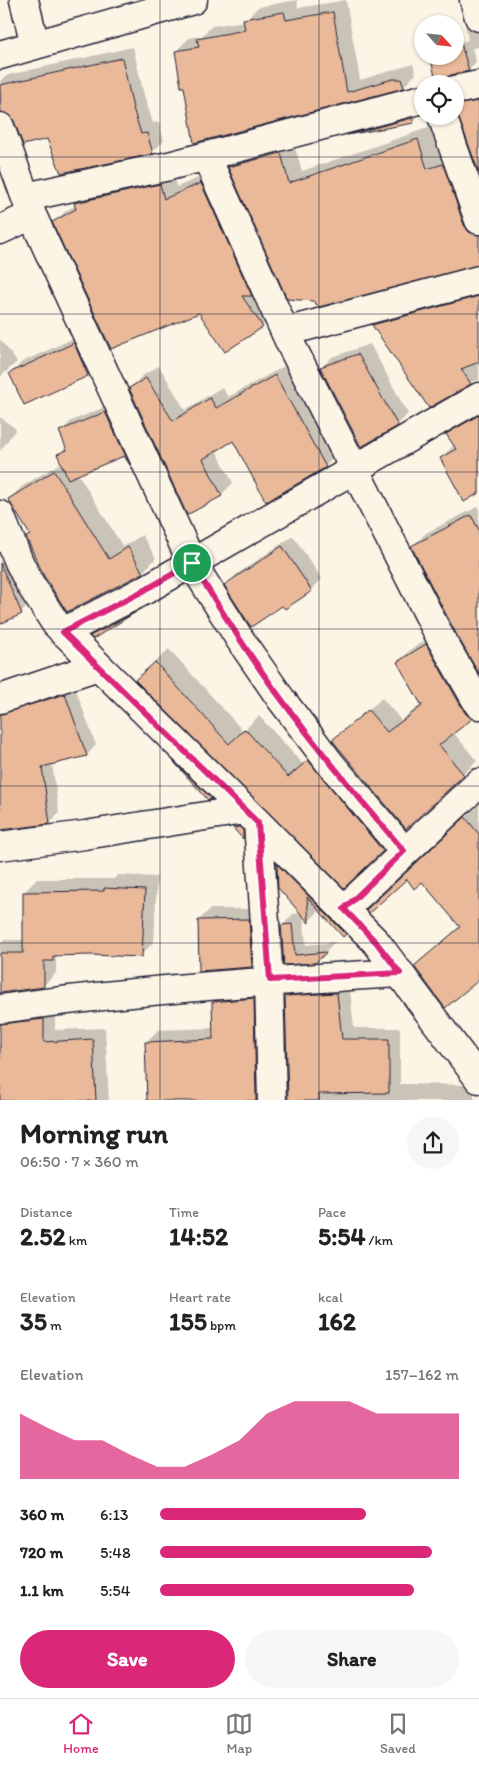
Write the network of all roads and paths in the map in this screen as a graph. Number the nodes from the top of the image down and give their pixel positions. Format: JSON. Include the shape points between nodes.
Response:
{"nodes":[{"id":1,"x":24,"y":0,"type":"edge"},
{"id":2,"x":193,"y":0,"type":"edge"},
{"id":3,"x":474,"y":0,"type":"edge"},
{"id":4,"x":479,"y":17,"type":"edge"},
{"id":5,"x":35,"y":45,"type":"junction"},
{"id":6,"x":0,"y":55,"type":"edge"},
{"id":7,"x":479,"y":85,"type":"edge"},
{"id":8,"x":464,"y":88,"type":"edge"},
{"id":9,"x":414,"y":101,"type":"edge"},
{"id":10,"x":445,"y":125,"type":"edge"},
{"id":11,"x":0,"y":127,"type":"edge"},
{"id":12,"x":206,"y":156,"type":"junction"},
{"id":13,"x":29,"y":206,"type":"junction"},
{"id":14,"x":479,"y":220,"type":"edge"},
{"id":15,"x":0,"y":230,"type":"edge"},
{"id":16,"x":479,"y":280,"type":"edge"},
{"id":17,"x":285,"y":332,"type":"junction"},
{"id":18,"x":479,"y":397,"type":"edge"},
{"id":19,"x":355,"y":469,"type":"junction"},
{"id":20,"x":0,"y":518,"type":"edge"},
{"id":21,"x":192,"y":563,"type":"junction"},
{"id":22,"x":63,"y":632,"type":"junction"},
{"id":23,"x":98,"y":666,"type":"junction"},
{"id":24,"x":0,"y":699,"type":"edge"},
{"id":25,"x":479,"y":705,"type":"edge"},
{"id":26,"x":479,"y":783,"type":"edge"},
{"id":27,"x":251,"y":816,"type":"junction"},
{"id":28,"x":0,"y":846,"type":"edge"},
{"id":29,"x":404,"y":851,"type":"junction"},
{"id":30,"x":344,"y":909,"type":"junction"},
{"id":31,"x":400,"y":973,"type":"junction"},
{"id":32,"x":270,"y":980,"type":"junction"},
{"id":33,"x":0,"y":1009,"type":"edge"},
{"id":34,"x":479,"y":1080,"type":"edge"},
{"id":35,"x":272,"y":1100,"type":"edge"}],
"edges":[{"from":1,"to":5,"type":"street"},
{"from":2,"to":5,"type":"street"},
{"from":3,"to":4,"type":"street"},
{"from":5,"to":6,"type":"street"},
{"from":7,"to":8,"type":"street"},
{"from":9,"to":12,"type":"street"},
{"from":10,"to":14,"type":"street"},
{"from":11,"to":13,"type":"street"},
{"from":12,"to":13,"type":"street"},
{"from":12,"to":17,"type":"street"},
{"from":13,"to":15,"type":"street"},
{"from":13,"to":21,"type":"street"},
{"from":16,"to":17,"type":"street"},
{"from":17,"to":19,"type":"street"},
{"from":18,"to":19,"type":"street"},
{"from":19,"to":21,"type":"street"},
{"from":19,"to":25,"type":"street","via":[[440,637]]},
{"from":20,"to":22,"type":"street","via":[[30,584]]},
{"from":21,"to":22,"type":"street"},
{"from":21,"to":29,"type":"street","via":[[281,699]]},
{"from":22,"to":23,"type":"street"},
{"from":23,"to":24,"type":"street"},
{"from":23,"to":27,"type":"street"},
{"from":26,"to":29,"type":"street"},
{"from":27,"to":28,"type":"street"},
{"from":27,"to":30,"type":"street"},
{"from":27,"to":32,"type":"street"},
{"from":29,"to":30,"type":"street"},
{"from":30,"to":31,"type":"street"},
{"from":31,"to":32,"type":"street"},
{"from":31,"to":34,"type":"street"},
{"from":32,"to":33,"type":"street"},
{"from":32,"to":35,"type":"street"}]}
